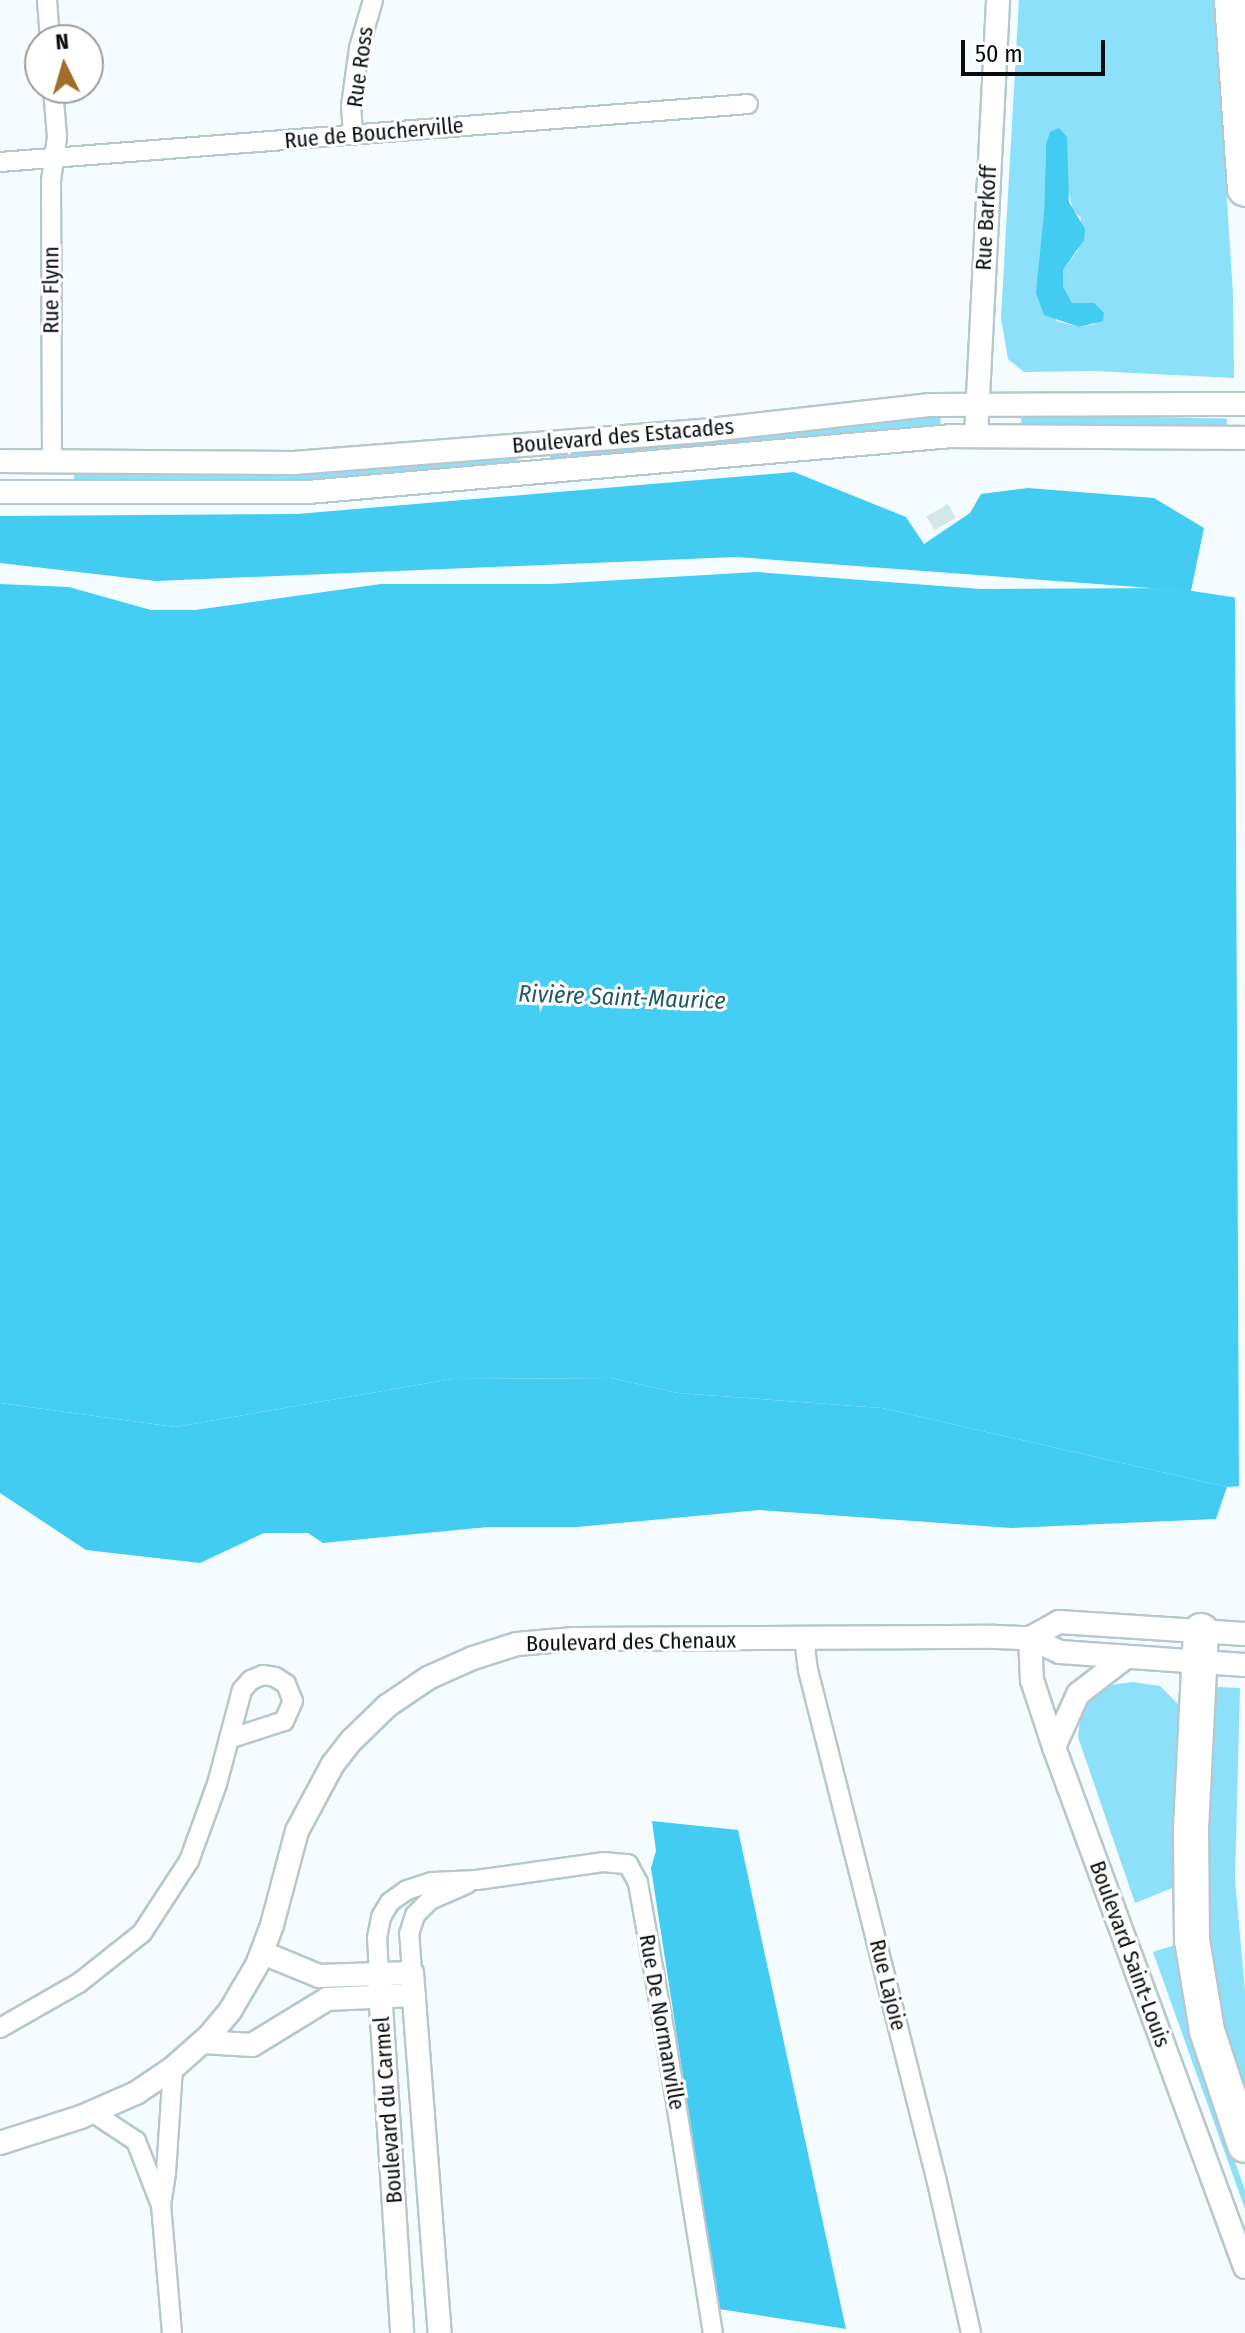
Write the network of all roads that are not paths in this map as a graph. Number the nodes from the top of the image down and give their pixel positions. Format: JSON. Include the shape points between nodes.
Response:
{"nodes":[{"id":1,"x":47,"y":0,"type":"edge"},
{"id":2,"x":373,"y":0,"type":"edge"},
{"id":3,"x":998,"y":0,"type":"edge"},
{"id":4,"x":1232,"y":0,"type":"edge"},
{"id":5,"x":49,"y":24,"type":"edge"},
{"id":6,"x":54,"y":104,"type":"edge"},
{"id":7,"x":748,"y":104,"type":"dead end"},
{"id":8,"x":353,"y":134,"type":"junction"},
{"id":9,"x":54,"y":158,"type":"junction"},
{"id":10,"x":0,"y":162,"type":"edge"},
{"id":11,"x":1245,"y":189,"type":"edge"},
{"id":12,"x":976,"y":404,"type":"junction"},
{"id":13,"x":1245,"y":404,"type":"edge"},
{"id":14,"x":976,"y":436,"type":"junction"},
{"id":15,"x":1245,"y":438,"type":"edge"},
{"id":16,"x":0,"y":461,"type":"edge"},
{"id":17,"x":52,"y":461,"type":"junction"},
{"id":18,"x":0,"y":492,"type":"edge"},
{"id":19,"x":52,"y":492,"type":"junction"},
{"id":20,"x":1245,"y":1634,"type":"edge"},
{"id":21,"x":804,"y":1638,"type":"junction"},
{"id":22,"x":1030,"y":1638,"type":"junction"},
{"id":23,"x":1200,"y":1647,"type":"junction"},
{"id":24,"x":1126,"y":1657,"type":"junction"},
{"id":25,"x":1245,"y":1665,"type":"edge"},
{"id":26,"x":229,"y":1739,"type":"dead end"},
{"id":27,"x":1054,"y":1747,"type":"junction"},
{"id":28,"x":477,"y":1880,"type":"junction"},
{"id":29,"x":400,"y":1894,"type":"joint"},
{"id":30,"x":419,"y":1911,"type":"joint"},
{"id":31,"x":263,"y":1953,"type":"junction"},
{"id":32,"x":413,"y":1984,"type":"junction"},
{"id":33,"x":380,"y":1986,"type":"junction"},
{"id":34,"x":0,"y":2028,"type":"edge"},
{"id":35,"x":203,"y":2042,"type":"junction"},
{"id":36,"x":173,"y":2068,"type":"junction"},
{"id":37,"x":92,"y":2112,"type":"junction"},
{"id":38,"x":0,"y":2143,"type":"edge"},
{"id":39,"x":1245,"y":2145,"type":"edge"},
{"id":40,"x":161,"y":2205,"type":"junction"},
{"id":41,"x":1245,"y":2267,"type":"edge"},
{"id":42,"x":172,"y":2333,"type":"edge"},
{"id":43,"x":402,"y":2333,"type":"edge"},
{"id":44,"x":440,"y":2333,"type":"edge"},
{"id":45,"x":713,"y":2333,"type":"edge"},
{"id":46,"x":971,"y":2333,"type":"edge"}],
"edges":[{"from":1,"to":5,"type":"street"},
{"from":2,"to":8,"type":"street","name":"Rue Ross","via":[[359,48]]},
{"from":3,"to":12,"type":"street","name":"Rue Barkoff"},
{"from":4,"to":11,"type":"highway"},
{"from":6,"to":9,"type":"street","name":"Rue Flynn"},
{"from":7,"to":8,"type":"street","name":"Rue de Boucherville"},
{"from":8,"to":9,"type":"street","name":"Rue de Boucherville"},
{"from":9,"to":10,"type":"street","name":"Rue de Boucherville"},
{"from":9,"to":17,"type":"street","name":"Rue Flynn"},
{"from":12,"to":13,"type":"street","name":"Boulevard des Estacades"},
{"from":12,"to":14,"type":"street","name":"Rue Barkoff"},
{"from":12,"to":17,"type":"street","name":"Boulevard des Estacades","via":[[311,462]]},
{"from":14,"to":15,"type":"street","name":"Boulevard des Estacades"},
{"from":14,"to":19,"type":"street","name":"Boulevard des Estacades","via":[[308,492]]},
{"from":16,"to":17,"type":"street","name":"Boulevard des Estacades"},
{"from":17,"to":19,"type":"street","name":"Rue Flynn"},
{"from":18,"to":19,"type":"street","name":"Boulevard des Estacades"},
{"from":20,"to":23,"type":"street","name":"Boulevard des Chenaux"},
{"from":21,"to":22,"type":"street","name":"Boulevard des Chenaux"},
{"from":21,"to":31,"type":"street","name":"Boulevard des Chenaux","via":[[537,1641],[481,1655],[428,1678],[374,1718],[325,1776],[297,1831]]},
{"from":21,"to":46,"type":"street","name":"Rue Lajoie"},
{"from":22,"to":23,"type":"street","name":"Boulevard des Chenaux","via":[[1059,1622]]},
{"from":22,"to":24,"type":"street","name":"Boulevard des Chenaux","via":[[1060,1652]]},
{"from":22,"to":27,"type":"street","name":"Boulevard Saint-Louis","via":[[1032,1680]]},
{"from":23,"to":24,"type":"street","name":"Boulevard des Chenaux"},
{"from":23,"to":25,"type":"street","name":"Boulevard des Chenaux"},
{"from":23,"to":39,"type":"highway","via":[[1190,1850],[1192,1940],[1207,2031]]},
{"from":24,"to":27,"type":"street","via":[[1078,1694]]},
{"from":26,"to":34,"type":"street","via":[[189,1861],[142,1933],[79,1983]]},
{"from":27,"to":41,"type":"street","name":"Boulevard Saint-Louis"},
{"from":28,"to":29,"type":"street","name":"Rue De Normanville","via":[[432,1882]]},
{"from":28,"to":30,"type":"street","name":"Rue De Normanville","via":[[438,1896]]},
{"from":28,"to":45,"type":"street","name":"Rue De Normanville","via":[[603,1862],[622,1862],[633,1869]]},
{"from":29,"to":33,"type":"street","name":"Boulevard du Carmel","via":[[385,1909],[378,1928]]},
{"from":30,"to":32,"type":"street","name":"Boulevard du Carmel","via":[[409,1934]]},
{"from":31,"to":33,"type":"street","via":[[319,1976]]},
{"from":31,"to":35,"type":"street","name":"Boulevard des Chenaux","via":[[236,2003]]},
{"from":32,"to":33,"type":"street"},
{"from":32,"to":44,"type":"street","name":"Boulevard du Carmel"},
{"from":33,"to":35,"type":"street","via":[[321,2001],[252,2045]]},
{"from":33,"to":43,"type":"street","name":"Boulevard du Carmel"},
{"from":35,"to":36,"type":"street","name":"Boulevard des Chenaux"},
{"from":36,"to":37,"type":"street","name":"Boulevard des Chenaux","via":[[136,2093]]},
{"from":36,"to":40,"type":"street"},
{"from":37,"to":38,"type":"street","name":"Boulevard des Chenaux"},
{"from":37,"to":40,"type":"street","via":[[136,2141]]},
{"from":40,"to":42,"type":"street"}]}
